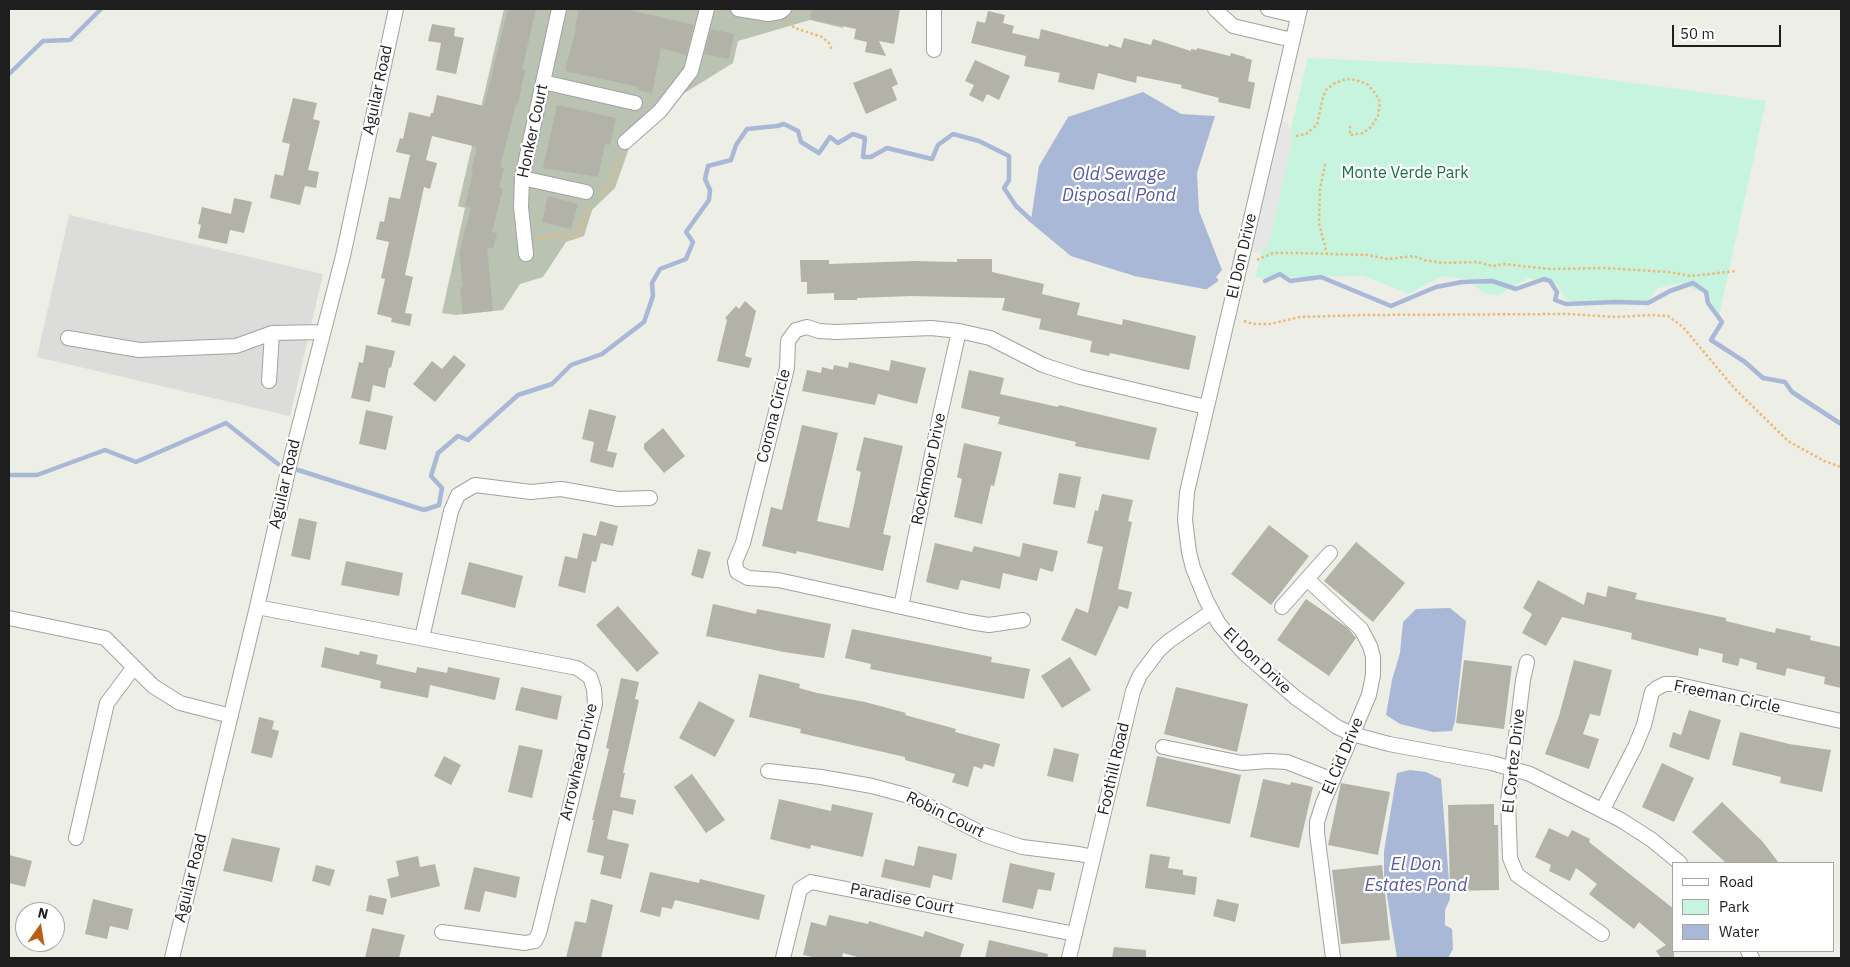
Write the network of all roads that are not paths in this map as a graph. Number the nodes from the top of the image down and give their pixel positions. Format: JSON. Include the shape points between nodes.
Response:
{"nodes":[{"id":1,"x":396,"y":9,"type":"edge"},
{"id":2,"x":559,"y":9,"type":"edge"},
{"id":3,"x":707,"y":9,"type":"edge"},
{"id":4,"x":738,"y":9,"type":"edge"},
{"id":5,"x":934,"y":9,"type":"edge"},
{"id":6,"x":1215,"y":9,"type":"edge"},
{"id":7,"x":1268,"y":9,"type":"edge"},
{"id":8,"x":782,"y":10,"type":"edge"},
{"id":9,"x":1299,"y":12,"type":"edge"},
{"id":10,"x":1292,"y":40,"type":"junction"},
{"id":11,"x":934,"y":50,"type":"dead end"},
{"id":12,"x":543,"y":82,"type":"junction"},
{"id":13,"x":635,"y":103,"type":"dead end"},
{"id":14,"x":625,"y":142,"type":"dead end"},
{"id":15,"x":522,"y":178,"type":"junction"},
{"id":16,"x":586,"y":192,"type":"dead end"},
{"id":17,"x":526,"y":254,"type":"dead end"},
{"id":18,"x":959,"y":331,"type":"junction"},
{"id":19,"x":323,"y":332,"type":"junction"},
{"id":20,"x":272,"y":333,"type":"junction"},
{"id":21,"x":68,"y":338,"type":"dead end"},
{"id":22,"x":269,"y":381,"type":"dead end"},
{"id":23,"x":1206,"y":407,"type":"junction"},
{"id":24,"x":650,"y":498,"type":"dead end"},
{"id":25,"x":1330,"y":553,"type":"dead end"},
{"id":26,"x":1307,"y":579,"type":"junction"},
{"id":27,"x":258,"y":607,"type":"junction"},
{"id":28,"x":901,"y":607,"type":"junction"},
{"id":29,"x":1282,"y":608,"type":"dead end"},
{"id":30,"x":1211,"y":612,"type":"junction"},
{"id":31,"x":9,"y":618,"type":"edge"},
{"id":32,"x":1023,"y":620,"type":"dead end"},
{"id":33,"x":422,"y":638,"type":"junction"},
{"id":34,"x":1527,"y":662,"type":"dead end"},
{"id":35,"x":134,"y":667,"type":"junction"},
{"id":36,"x":231,"y":716,"type":"junction"},
{"id":37,"x":1841,"y":721,"type":"edge"},
{"id":38,"x":1352,"y":734,"type":"junction"},
{"id":39,"x":1163,"y":747,"type":"dead end"},
{"id":40,"x":1511,"y":768,"type":"junction"},
{"id":41,"x":768,"y":771,"type":"dead end"},
{"id":42,"x":1333,"y":780,"type":"junction"},
{"id":43,"x":1603,"y":809,"type":"junction"},
{"id":44,"x":76,"y":838,"type":"dead end"},
{"id":45,"x":1093,"y":857,"type":"junction"},
{"id":46,"x":1679,"y":862,"type":"edge"},
{"id":47,"x":442,"y":932,"type":"dead end"},
{"id":48,"x":1075,"y":934,"type":"junction"},
{"id":49,"x":1602,"y":934,"type":"dead end"},
{"id":50,"x":172,"y":958,"type":"edge"},
{"id":51,"x":783,"y":958,"type":"edge"},
{"id":52,"x":1069,"y":958,"type":"edge"},
{"id":53,"x":1333,"y":958,"type":"edge"}],
"edges":[{"from":1,"to":19,"type":"street","name":"Aguilar Road","via":[[343,256]]},
{"from":2,"to":12,"type":"street","name":"Honker Court"},
{"from":3,"to":14,"type":"street","via":[[691,71],[660,111]]},
{"from":4,"to":8,"type":"street","via":[[768,14]]},
{"from":5,"to":11,"type":"street"},
{"from":6,"to":10,"type":"street","via":[[1233,26]]},
{"from":7,"to":9,"type":"street"},
{"from":9,"to":10,"type":"street","name":"El Don Drive"},
{"from":10,"to":23,"type":"street","name":"El Don Drive"},
{"from":12,"to":13,"type":"street"},
{"from":12,"to":15,"type":"street","name":"Honker Court"},
{"from":15,"to":16,"type":"street"},
{"from":15,"to":17,"type":"street","name":"Honker Court","via":[[521,207]]},
{"from":18,"to":23,"type":"street","name":"Corona Circle","via":[[990,338],[1043,365],[1072,375]]},
{"from":18,"to":28,"type":"street","name":"Rockmoor Drive"},
{"from":18,"to":28,"type":"street","name":"Corona Circle","via":[[931,328],[836,332],[807,327],[796,330],[788,341],[787,368],[735,562],[737,572],[748,578],[778,580]]},
{"from":19,"to":20,"type":"street"},
{"from":19,"to":27,"type":"street","name":"Aguilar Road"},
{"from":20,"to":21,"type":"street","via":[[236,346],[139,350]]},
{"from":20,"to":22,"type":"street"},
{"from":23,"to":30,"type":"street","name":"El Don Drive","via":[[1186,492],[1185,520],[1193,568]]},
{"from":24,"to":33,"type":"street","via":[[618,499],[561,489],[531,492],[475,485],[458,495],[451,512]]},
{"from":25,"to":26,"type":"street"},
{"from":26,"to":29,"type":"street"},
{"from":26,"to":38,"type":"street","name":"El Cid Drive","via":[[1352,619],[1370,646],[1372,684]]},
{"from":27,"to":33,"type":"street","name":"Arrowhead Drive"},
{"from":27,"to":36,"type":"street","name":"Aguilar Road"},
{"from":28,"to":32,"type":"street","name":"Corona Circle","via":[[980,624]]},
{"from":30,"to":38,"type":"street","name":"El Don Drive","via":[[1231,640],[1252,660],[1323,719]]},
{"from":30,"to":45,"type":"street","name":"Foothill Road","via":[[1164,645],[1140,676],[1126,716]]},
{"from":31,"to":35,"type":"street","via":[[104,638]]},
{"from":33,"to":47,"type":"street","name":"Arrowhead Drive","via":[[577,668],[590,677],[594,689],[595,704],[535,941],[525,943]]},
{"from":34,"to":40,"type":"street","name":"El Cortez Drive"},
{"from":35,"to":36,"type":"street","via":[[153,686],[180,703]]},
{"from":35,"to":44,"type":"street","via":[[107,703]]},
{"from":36,"to":50,"type":"street","name":"Aguilar Road"},
{"from":37,"to":43,"type":"street","name":"Freeman Circle","via":[[1665,684],[1652,692],[1636,747]]},
{"from":38,"to":40,"type":"street","name":"El Don Drive"},
{"from":38,"to":42,"type":"street","name":"El Cid Drive"},
{"from":39,"to":42,"type":"street","via":[[1242,763],[1287,762]]},
{"from":40,"to":43,"type":"street","name":"El Don Drive","via":[[1544,779]]},
{"from":40,"to":49,"type":"street","name":"El Cortez Drive","via":[[1510,858],[1517,875]]},
{"from":41,"to":45,"type":"street","name":"Robin Court","via":[[872,786],[909,796],[985,835],[1022,847]]},
{"from":42,"to":53,"type":"street","name":"El Cid Drive","via":[[1319,813],[1316,834]]},
{"from":43,"to":46,"type":"street","name":"El Don Drive"},
{"from":45,"to":48,"type":"street","name":"Foothill Road"},
{"from":48,"to":51,"type":"street","name":"Paradise Court","via":[[812,882],[800,889]]},
{"from":48,"to":52,"type":"street","name":"Foothill Road"}]}
